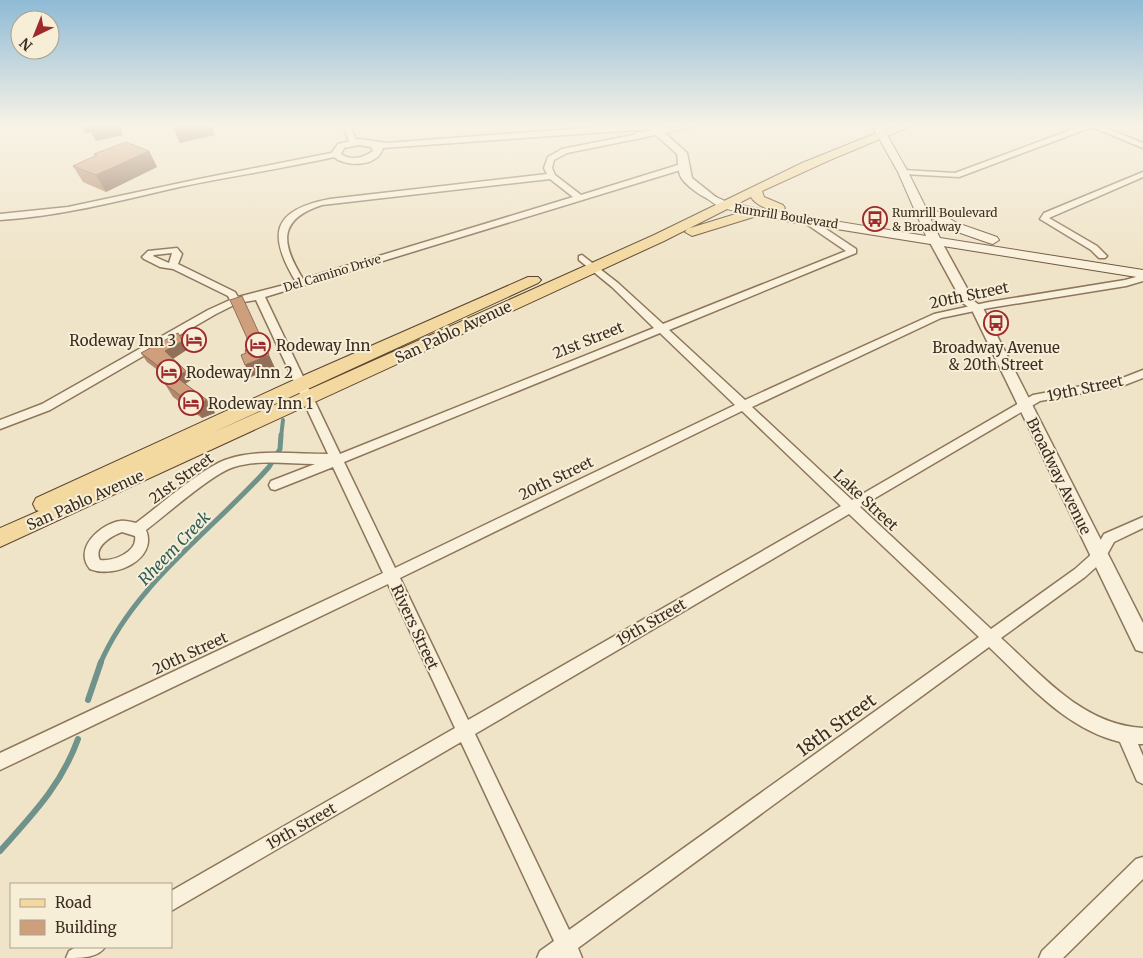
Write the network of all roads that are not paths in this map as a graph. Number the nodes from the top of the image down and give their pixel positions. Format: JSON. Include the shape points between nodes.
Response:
{"nodes":[{"id":1,"x":252,"y":171,"type":"edge"},
{"id":2,"x":550,"y":171,"type":"edge"},
{"id":3,"x":668,"y":171,"type":"edge"},
{"id":4,"x":685,"y":171,"type":"edge"},
{"id":5,"x":776,"y":171,"type":"edge"},
{"id":6,"x":795,"y":171,"type":"edge"},
{"id":7,"x":968,"y":171,"type":"edge"},
{"id":8,"x":903,"y":172,"type":"joint"},
{"id":9,"x":915,"y":173,"type":"junction"},
{"id":10,"x":1143,"y":174,"type":"edge"},
{"id":11,"x":552,"y":176,"type":"junction"},
{"id":12,"x":755,"y":190,"type":"junction"},
{"id":13,"x":578,"y":197,"type":"junction"},
{"id":14,"x":722,"y":202,"type":"junction"},
{"id":15,"x":778,"y":208,"type":"junction"},
{"id":16,"x":755,"y":212,"type":"junction"},
{"id":17,"x":933,"y":213,"type":"junction"},
{"id":18,"x":0,"y":216,"type":"edge"},
{"id":19,"x":805,"y":220,"type":"junction"},
{"id":20,"x":656,"y":231,"type":"junction"},
{"id":21,"x":939,"y":239,"type":"junction"},
{"id":22,"x":993,"y":240,"type":"junction"},
{"id":23,"x":617,"y":242,"type":"dead end"},
{"id":24,"x":1102,"y":256,"type":"junction"},
{"id":25,"x":1143,"y":262,"type":"edge"},
{"id":26,"x":588,"y":263,"type":"junction"},
{"id":27,"x":175,"y":266,"type":"dead end"},
{"id":28,"x":1139,"y":271,"type":"edge"},
{"id":29,"x":1143,"y":278,"type":"edge"},
{"id":30,"x":301,"y":283,"type":"junction"},
{"id":31,"x":259,"y":296,"type":"junction"},
{"id":32,"x":235,"y":301,"type":"junction"},
{"id":33,"x":977,"y":308,"type":"junction"},
{"id":34,"x":660,"y":328,"type":"junction"},
{"id":35,"x":1143,"y":374,"type":"edge"},
{"id":36,"x":304,"y":391,"type":"junction"},
{"id":37,"x":743,"y":406,"type":"junction"},
{"id":38,"x":1025,"y":407,"type":"junction"},
{"id":39,"x":0,"y":425,"type":"edge"},
{"id":40,"x":336,"y":459,"type":"junction"},
{"id":41,"x":275,"y":484,"type":"dead end"},
{"id":42,"x":851,"y":507,"type":"junction"},
{"id":43,"x":1143,"y":522,"type":"edge"},
{"id":44,"x":0,"y":524,"type":"edge"},
{"id":45,"x":138,"y":529,"type":"dead end"},
{"id":46,"x":0,"y":538,"type":"edge"},
{"id":47,"x":1099,"y":556,"type":"junction"},
{"id":48,"x":391,"y":576,"type":"junction"},
{"id":49,"x":990,"y":639,"type":"junction"},
{"id":50,"x":1143,"y":643,"type":"edge"},
{"id":51,"x":464,"y":730,"type":"junction"},
{"id":52,"x":1143,"y":736,"type":"edge"},
{"id":53,"x":1126,"y":737,"type":"junction"},
{"id":54,"x":0,"y":762,"type":"edge"},
{"id":55,"x":1143,"y":775,"type":"edge"},
{"id":56,"x":1143,"y":866,"type":"edge"},
{"id":57,"x":172,"y":901,"type":"edge"},
{"id":58,"x":93,"y":948,"type":"edge"},
{"id":59,"x":568,"y":951,"type":"edge"},
{"id":60,"x":76,"y":958,"type":"edge"},
{"id":61,"x":547,"y":958,"type":"edge"},
{"id":62,"x":1049,"y":958,"type":"edge"}],
"edges":[{"from":1,"to":18,"type":"street","via":[[79,208]]},
{"from":2,"to":11,"type":"street"},
{"from":3,"to":13,"type":"street","name":"Del Camino Drive"},
{"from":4,"to":14,"type":"street","via":[[688,180]]},
{"from":5,"to":14,"type":"main road","name":"San Pablo Avenue"},
{"from":6,"to":12,"type":"main road","name":"San Pablo Avenue"},
{"from":7,"to":9,"type":"street","via":[[956,175]]},
{"from":8,"to":9,"type":"street"},
{"from":8,"to":21,"type":"main road","name":"Broadway Avenue"},
{"from":9,"to":17,"type":"main road","name":"Broadway Avenue"},
{"from":10,"to":24,"type":"street","via":[[1044,219]]},
{"from":11,"to":13,"type":"street"},
{"from":11,"to":30,"type":"street","via":[[330,200],[305,208],[288,221],[282,234],[285,254]]},
{"from":12,"to":14,"type":"main road","name":"San Pablo Avenue"},
{"from":12,"to":15,"type":"main road","via":[[758,199]]},
{"from":13,"to":30,"type":"street","name":"Del Camino Drive"},
{"from":14,"to":15,"type":"main road","name":"Rumrill Boulevard"},
{"from":14,"to":16,"type":"main road","name":"Rumrill Boulevard"},
{"from":14,"to":20,"type":"main road","name":"San Pablo Avenue"},
{"from":15,"to":21,"type":"main road","name":"Rumrill Boulevard"},
{"from":16,"to":19,"type":"main road","name":"Rumrill Boulevard"},
{"from":16,"to":20,"type":"main road","via":[[672,238]]},
{"from":17,"to":21,"type":"main road","name":"Broadway Avenue"},
{"from":17,"to":22,"type":"main road","via":[[953,226]]},
{"from":19,"to":21,"type":"main road","name":"Rumrill Boulevard","via":[[895,234],[923,243]]},
{"from":19,"to":34,"type":"street","name":"21st Street","via":[[853,251]]},
{"from":20,"to":26,"type":"main road","name":"San Pablo Avenue"},
{"from":21,"to":22,"type":"main road","name":"Rumrill Boulevard"},
{"from":21,"to":28,"type":"main road","name":"Rumrill Boulevard"},
{"from":21,"to":33,"type":"street","name":"Broadway Avenue","via":[[969,303]]},
{"from":22,"to":24,"type":"main road","name":"Rumrill Boulevard"},
{"from":23,"to":26,"type":"main road","name":"San Pablo Avenue"},
{"from":24,"to":25,"type":"main road","name":"Rumrill Boulevard"},
{"from":26,"to":34,"type":"street","name":"Lake Street"},
{"from":26,"to":36,"type":"main road","name":"San Pablo Avenue"},
{"from":27,"to":32,"type":"street","via":[[232,294]]},
{"from":29,"to":33,"type":"street","name":"20th Street"},
{"from":30,"to":31,"type":"street","name":"Del Camino Drive"},
{"from":31,"to":32,"type":"street","name":"Del Camino Drive"},
{"from":31,"to":36,"type":"street","name":"Rivers Street"},
{"from":32,"to":39,"type":"street","name":"Del Camino Drive","via":[[46,407]]},
{"from":33,"to":37,"type":"street","name":"20th Street","via":[[938,316]]},
{"from":33,"to":38,"type":"street","name":"Broadway Avenue"},
{"from":34,"to":37,"type":"street","name":"Lake Street"},
{"from":34,"to":40,"type":"street","name":"21st Street"},
{"from":35,"to":38,"type":"street","name":"19th Street","via":[[1122,382],[1037,398]]},
{"from":36,"to":40,"type":"street","name":"Rivers Street"},
{"from":36,"to":44,"type":"main road","name":"San Pablo Avenue"},
{"from":36,"to":46,"type":"main road","name":"San Pablo Avenue"},
{"from":37,"to":42,"type":"street","name":"Lake Street"},
{"from":37,"to":48,"type":"street","name":"20th Street"},
{"from":38,"to":42,"type":"street","name":"19th Street"},
{"from":38,"to":47,"type":"street","name":"Broadway Avenue"},
{"from":40,"to":41,"type":"street","name":"21st Street"},
{"from":40,"to":45,"type":"street","name":"21st Street","via":[[249,459],[229,463]]},
{"from":40,"to":48,"type":"street","name":"Rivers Street"},
{"from":42,"to":49,"type":"street","name":"Lake Street"},
{"from":42,"to":51,"type":"street","name":"19th Street"},
{"from":43,"to":47,"type":"street","name":"18th Street","via":[[1108,538]]},
{"from":47,"to":49,"type":"street","name":"18th Street"},
{"from":47,"to":50,"type":"street","name":"Broadway Avenue"},
{"from":48,"to":51,"type":"street","name":"Rivers Street"},
{"from":48,"to":54,"type":"street","name":"20th Street"},
{"from":49,"to":53,"type":"street","name":"Lake Street","via":[[1053,697],[1086,722]]},
{"from":49,"to":59,"type":"street","name":"18th Street"},
{"from":51,"to":57,"type":"street","name":"19th Street"},
{"from":51,"to":59,"type":"street","name":"Rivers Street"},
{"from":52,"to":53,"type":"street","name":"Lake Street"},
{"from":53,"to":55,"type":"street"},
{"from":56,"to":62,"type":"street"},
{"from":58,"to":60,"type":"street"},
{"from":59,"to":61,"type":"street","name":"18th Street"}]}
